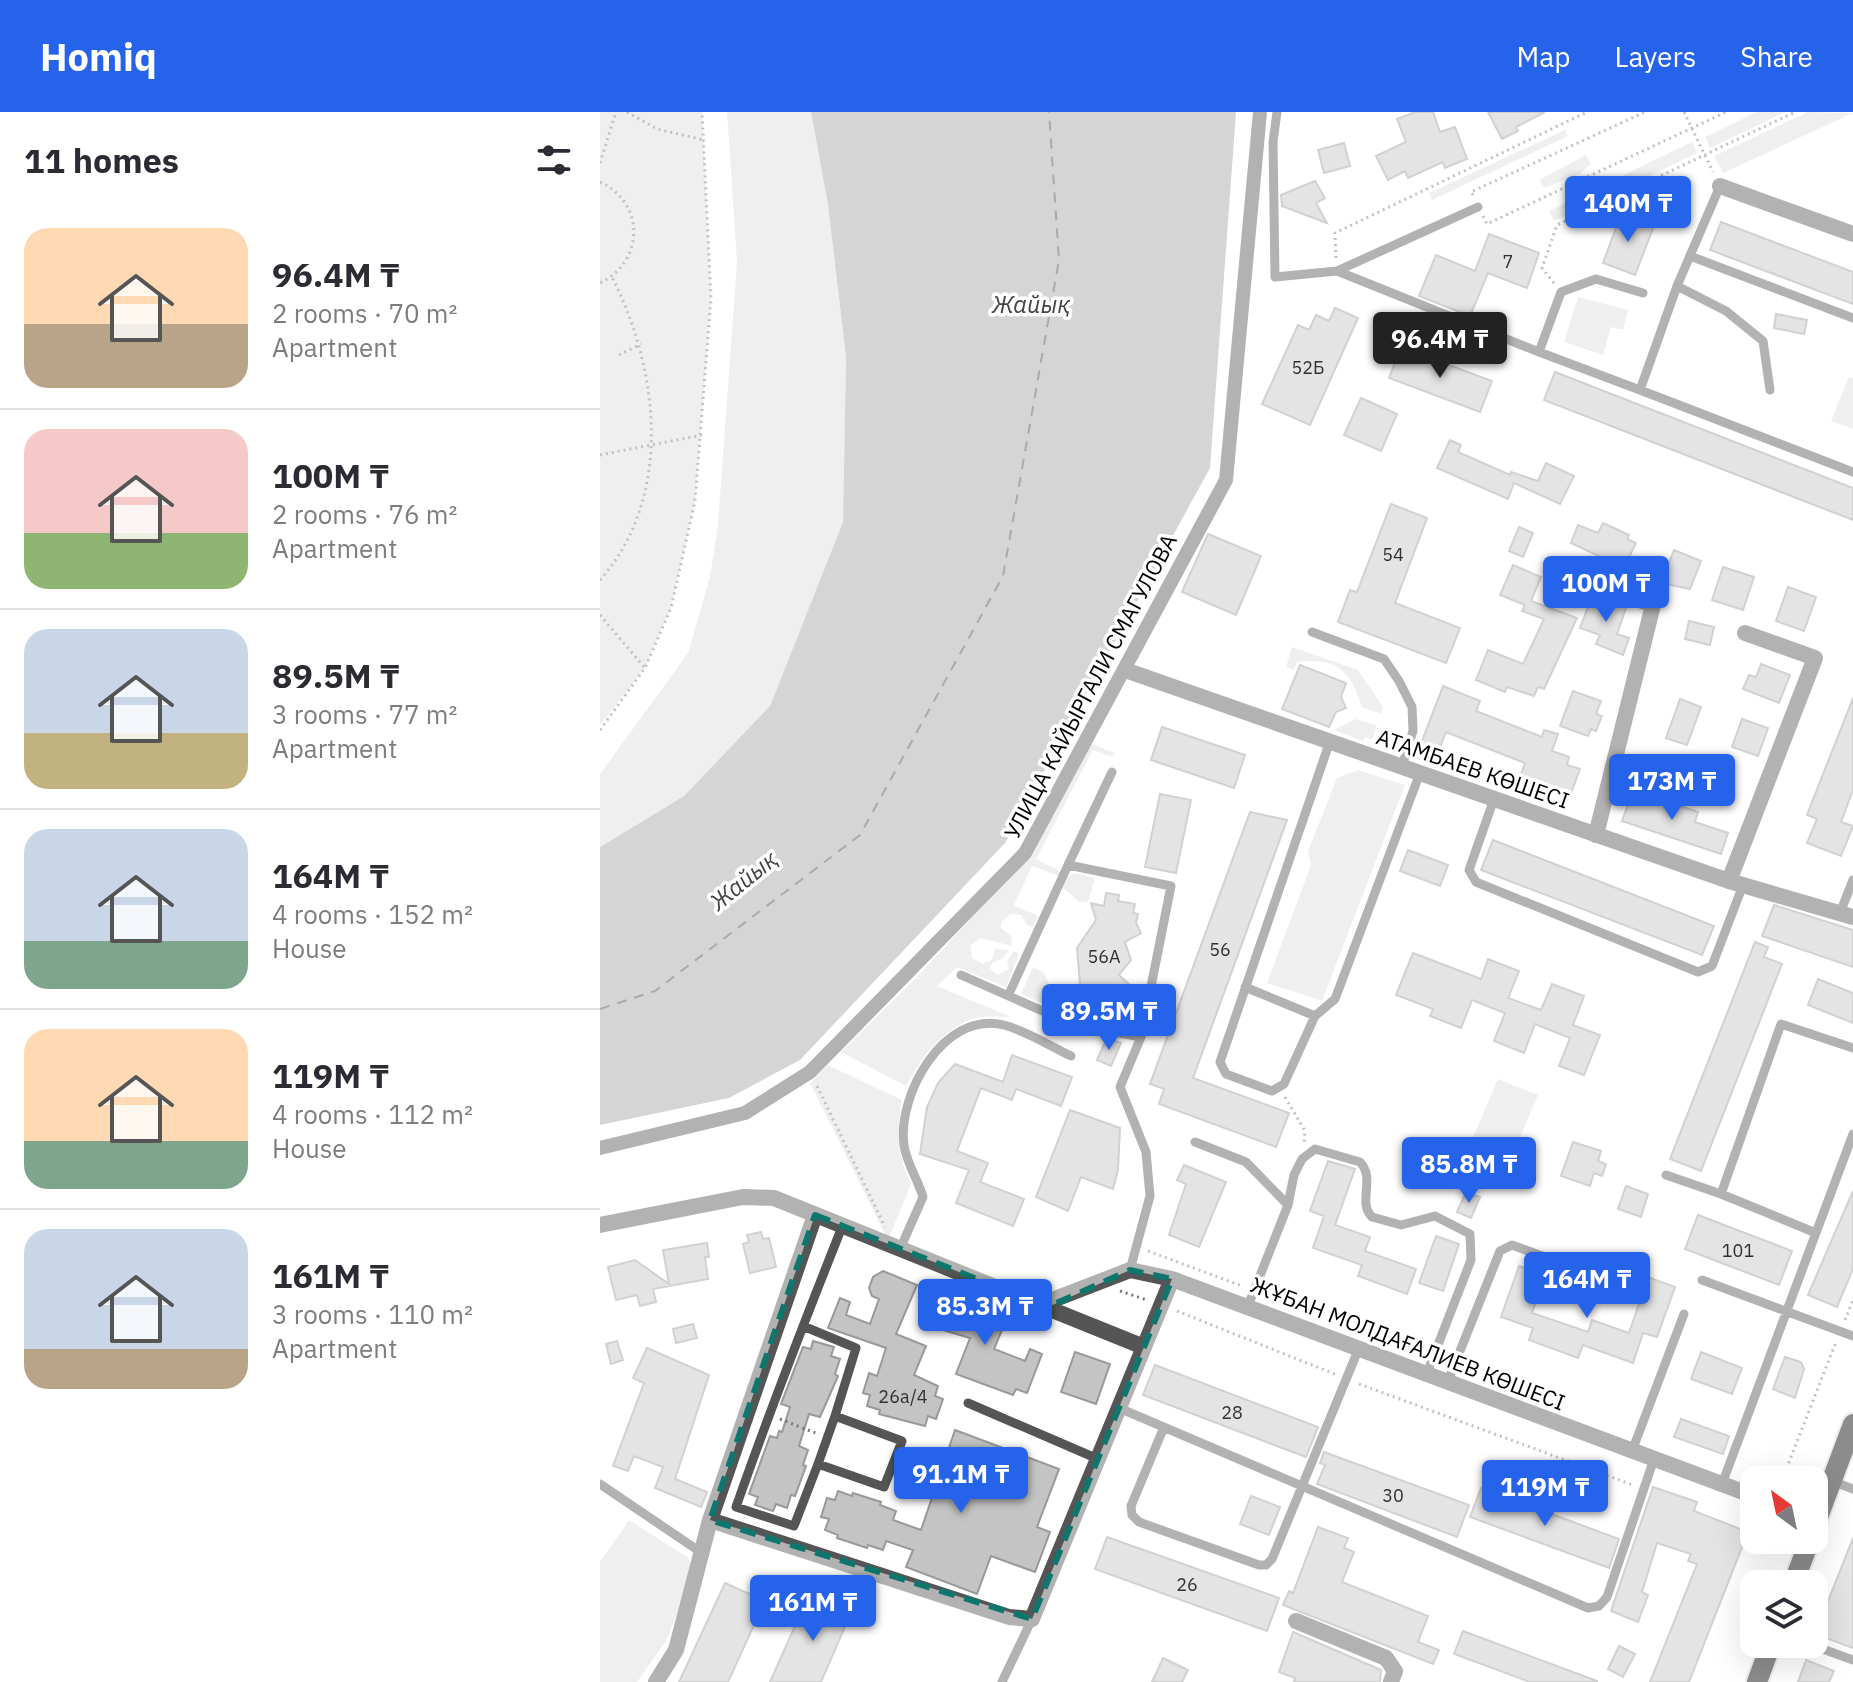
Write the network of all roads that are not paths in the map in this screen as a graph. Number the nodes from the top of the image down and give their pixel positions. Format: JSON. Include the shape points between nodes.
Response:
{"nodes":[{"id":1,"x":1260,"y":112,"type":"edge"},
{"id":2,"x":1277,"y":112,"type":"edge"},
{"id":3,"x":1720,"y":186,"type":"joint"},
{"id":4,"x":1478,"y":207,"type":"road end"},
{"id":5,"x":1853,"y":234,"type":"edge"},
{"id":6,"x":1690,"y":256,"type":"junction"},
{"id":7,"x":1337,"y":271,"type":"junction"},
{"id":8,"x":1677,"y":286,"type":"junction"},
{"id":9,"x":1643,"y":293,"type":"dead end"},
{"id":10,"x":1853,"y":318,"type":"edge"},
{"id":11,"x":1539,"y":352,"type":"junction"},
{"id":12,"x":1640,"y":390,"type":"junction"},
{"id":13,"x":1770,"y":390,"type":"dead end"},
{"id":14,"x":1853,"y":472,"type":"edge"},
{"id":15,"x":1567,"y":573,"type":"dead end"},
{"id":16,"x":1312,"y":632,"type":"dead end"},
{"id":17,"x":1745,"y":633,"type":"dead end"},
{"id":18,"x":1125,"y":670,"type":"junction"},
{"id":19,"x":1330,"y":741,"type":"junction"},
{"id":20,"x":1402,"y":766,"type":"junction"},
{"id":21,"x":1112,"y":772,"type":"dead end"},
{"id":22,"x":1420,"y":773,"type":"junction"},
{"id":23,"x":1494,"y":799,"type":"junction"},
{"id":24,"x":1596,"y":835,"type":"junction"},
{"id":25,"x":1068,"y":865,"type":"junction"},
{"id":26,"x":1853,"y":880,"type":"edge"},
{"id":27,"x":1736,"y":883,"type":"junction"},
{"id":28,"x":1847,"y":915,"type":"edge"},
{"id":29,"x":961,"y":975,"type":"dead end"},
{"id":30,"x":1245,"y":987,"type":"junction"},
{"id":31,"x":1008,"y":996,"type":"junction"},
{"id":32,"x":1315,"y":1016,"type":"junction"},
{"id":33,"x":1141,"y":1037,"type":"junction"},
{"id":34,"x":1853,"y":1048,"type":"edge"},
{"id":35,"x":1071,"y":1056,"type":"dead end"},
{"id":36,"x":1853,"y":1134,"type":"edge"},
{"id":37,"x":1195,"y":1142,"type":"dead end"},
{"id":38,"x":600,"y":1148,"type":"edge"},
{"id":39,"x":1666,"y":1175,"type":"dead end"},
{"id":40,"x":1721,"y":1194,"type":"junction"},
{"id":41,"x":1288,"y":1205,"type":"junction"},
{"id":42,"x":815,"y":1215,"type":"junction"},
{"id":43,"x":600,"y":1225,"type":"edge"},
{"id":44,"x":842,"y":1227,"type":"junction"},
{"id":45,"x":1816,"y":1233,"type":"junction"},
{"id":46,"x":900,"y":1249,"type":"junction"},
{"id":47,"x":1624,"y":1268,"type":"dead end"},
{"id":48,"x":1130,"y":1270,"type":"junction"},
{"id":49,"x":1172,"y":1279,"type":"junction"},
{"id":50,"x":1702,"y":1280,"type":"dead end"},
{"id":51,"x":1248,"y":1306,"type":"junction"},
{"id":52,"x":1048,"y":1307,"type":"junction"},
{"id":53,"x":1787,"y":1312,"type":"junction"},
{"id":54,"x":1684,"y":1314,"type":"dead end"},
{"id":55,"x":803,"y":1326,"type":"junction"},
{"id":56,"x":1853,"y":1336,"type":"edge"},
{"id":57,"x":1144,"y":1347,"type":"junction"},
{"id":58,"x":1359,"y":1348,"type":"junction"},
{"id":59,"x":1427,"y":1373,"type":"junction"},
{"id":60,"x":1448,"y":1381,"type":"junction"},
{"id":61,"x":968,"y":1403,"type":"dead end"},
{"id":62,"x":1119,"y":1408,"type":"junction"},
{"id":63,"x":835,"y":1416,"type":"junction"},
{"id":64,"x":1853,"y":1424,"type":"edge"},
{"id":65,"x":1164,"y":1427,"type":"junction"},
{"id":66,"x":1632,"y":1451,"type":"junction"},
{"id":67,"x":1098,"y":1459,"type":"junction"},
{"id":68,"x":1654,"y":1459,"type":"junction"},
{"id":69,"x":818,"y":1464,"type":"junction"},
{"id":70,"x":1832,"y":1481,"type":"junction"},
{"id":71,"x":600,"y":1484,"type":"edge"},
{"id":72,"x":1722,"y":1484,"type":"junction"},
{"id":73,"x":1305,"y":1487,"type":"junction"},
{"id":74,"x":1853,"y":1489,"type":"edge"},
{"id":75,"x":1740,"y":1491,"type":"edge"},
{"id":76,"x":1828,"y":1491,"type":"edge"},
{"id":77,"x":710,"y":1520,"type":"junction"},
{"id":78,"x":702,"y":1553,"type":"junction"},
{"id":79,"x":1032,"y":1619,"type":"junction"},
{"id":80,"x":1296,"y":1621,"type":"dead end"},
{"id":81,"x":1828,"y":1651,"type":"edge"},
{"id":82,"x":1766,"y":1658,"type":"edge"},
{"id":83,"x":1853,"y":1660,"type":"edge"},
{"id":84,"x":656,"y":1682,"type":"edge"},
{"id":85,"x":1002,"y":1682,"type":"edge"},
{"id":86,"x":1391,"y":1682,"type":"edge"},
{"id":87,"x":1757,"y":1682,"type":"edge"}],
"edges":[{"from":1,"to":18,"type":"street","name":"УЛИЦА КАЙЫРГАЛИ СМАГУЛОВА","via":[[1226,480]]},
{"from":2,"to":7,"type":"lane","via":[[1275,277]]},
{"from":3,"to":5,"type":"street"},
{"from":3,"to":6,"type":"lane"},
{"from":4,"to":7,"type":"lane"},
{"from":6,"to":8,"type":"lane"},
{"from":6,"to":10,"type":"lane"},
{"from":7,"to":11,"type":"lane"},
{"from":8,"to":12,"type":"lane"},
{"from":8,"to":13,"type":"lane","via":[[1726,311],[1763,341]]},
{"from":9,"to":11,"type":"lane","via":[[1596,279],[1561,292]]},
{"from":11,"to":12,"type":"lane"},
{"from":12,"to":14,"type":"lane"},
{"from":15,"to":24,"type":"street","via":[[1653,605]]},
{"from":16,"to":20,"type":"lane","via":[[1384,659],[1399,681],[1412,707],[1413,731]]},
{"from":17,"to":27,"type":"street","via":[[1815,658]]},
{"from":18,"to":19,"type":"street","name":"АТАМБАЕВ КӨШЕСІ"},
{"from":18,"to":38,"type":"street","name":"УЛИЦА КАЙЫРГАЛИ СМАГУЛОВА","via":[[1025,853],[810,1072],[745,1113]]},
{"from":19,"to":20,"type":"street","name":"АТАМБАЕВ КӨШЕСІ"},
{"from":19,"to":30,"type":"lane"},
{"from":20,"to":22,"type":"street","name":"АТАМБАЕВ КӨШЕСІ"},
{"from":21,"to":25,"type":"lane"},
{"from":22,"to":23,"type":"street","name":"АТАМБАЕВ КӨШЕСІ"},
{"from":22,"to":32,"type":"lane","via":[[1335,999]]},
{"from":23,"to":24,"type":"street","name":"АТАМБАЕВ КӨШЕСІ"},
{"from":23,"to":27,"type":"lane","via":[[1469,870],[1476,882],[1698,972],[1712,966]]},
{"from":24,"to":27,"type":"street","name":"АТАМБАЕВ КӨШЕСІ"},
{"from":25,"to":31,"type":"lane"},
{"from":25,"to":33,"type":"lane","via":[[1171,886]]},
{"from":26,"to":28,"type":"lane"},
{"from":27,"to":28,"type":"street","name":"АТАМБАЕВ КӨШЕСІ"},
{"from":29,"to":31,"type":"lane"},
{"from":30,"to":32,"type":"lane"},
{"from":30,"to":32,"type":"lane","via":[[1221,1068],[1226,1074],[1278,1089]]},
{"from":31,"to":33,"type":"lane","via":[[1072,1024]]},
{"from":33,"to":48,"type":"lane","via":[[1120,1087],[1146,1152],[1150,1196]]},
{"from":34,"to":40,"type":"lane","via":[[1781,1024]]},
{"from":35,"to":46,"type":"lane","via":[[1002,1025],[969,1029],[946,1042],[926,1064],[910,1092],[902,1124],[904,1150],[923,1197]]},
{"from":36,"to":45,"type":"lane"},
{"from":37,"to":41,"type":"lane","via":[[1246,1162]]},
{"from":39,"to":40,"type":"lane"},
{"from":40,"to":45,"type":"lane"},
{"from":41,"to":51,"type":"lane"},
{"from":41,"to":59,"type":"lane","via":[[1302,1159],[1315,1149],[1360,1162],[1369,1176],[1366,1206],[1372,1217],[1401,1225],[1435,1216],[1470,1234],[1471,1260]]},
{"from":42,"to":43,"type":"street","via":[[758,1196]]},
{"from":42,"to":44,"type":"street"},
{"from":42,"to":77,"type":"street"},
{"from":44,"to":46,"type":"street"},
{"from":44,"to":55,"type":"lane"},
{"from":45,"to":53,"type":"lane"},
{"from":46,"to":52,"type":"street"},
{"from":47,"to":60,"type":"lane","via":[[1612,1295],[1605,1298],[1572,1285],[1557,1261],[1505,1246]]},
{"from":48,"to":49,"type":"street","name":"ЖҰБАН МОЛДАҒАЛИЕВ КӨШЕСІ"},
{"from":48,"to":52,"type":"street","via":[[1055,1299]]},
{"from":49,"to":51,"type":"street","name":"ЖҰБАН МОЛДАҒАЛИЕВ КӨШЕСІ"},
{"from":49,"to":57,"type":"street"},
{"from":50,"to":53,"type":"lane"},
{"from":51,"to":58,"type":"street","name":"ЖҰБАН МОЛДАҒАЛИЕВ КӨШЕСІ"},
{"from":52,"to":57,"type":"street"},
{"from":53,"to":56,"type":"lane"},
{"from":53,"to":72,"type":"lane"},
{"from":54,"to":66,"type":"lane"},
{"from":55,"to":63,"type":"lane","via":[[856,1348]]},
{"from":55,"to":69,"type":"lane","via":[[736,1507],[794,1526]]},
{"from":57,"to":62,"type":"street"},
{"from":58,"to":59,"type":"street","name":"ЖҰБАН МОЛДАҒАЛИЕВ КӨШЕСІ"},
{"from":58,"to":73,"type":"lane"},
{"from":59,"to":60,"type":"street","name":"ЖҰБАН МОЛДАҒАЛИЕВ КӨШЕСІ"},
{"from":60,"to":66,"type":"street","name":"ЖҰБАН МОЛДАҒАЛИЕВ КӨШЕСІ"},
{"from":61,"to":67,"type":"lane"},
{"from":62,"to":65,"type":"lane"},
{"from":62,"to":67,"type":"street"},
{"from":63,"to":69,"type":"lane"},
{"from":63,"to":69,"type":"lane","via":[[902,1441],[884,1487]]},
{"from":64,"to":70,"type":"main road"},
{"from":65,"to":73,"type":"lane"},
{"from":65,"to":73,"type":"lane","via":[[1131,1506],[1139,1522],[1266,1565]]},
{"from":66,"to":68,"type":"street","name":"ЖҰБАН МОЛДАҒАЛИЕВ КӨШЕСІ"},
{"from":67,"to":79,"type":"street"},
{"from":68,"to":72,"type":"street","name":"ЖҰБАН МОЛДАҒАЛИЕВ КӨШЕСІ"},
{"from":68,"to":73,"type":"lane","via":[[1607,1597],[1588,1608]]},
{"from":70,"to":74,"type":"lane"},
{"from":70,"to":76,"type":"main road"},
{"from":71,"to":78,"type":"lane"},
{"from":72,"to":75,"type":"street","name":"ЖҰБАН МОЛДАҒАЛИЕВ КӨШЕСІ"},
{"from":77,"to":78,"type":"street"},
{"from":77,"to":79,"type":"street","via":[[1009,1617]]},
{"from":78,"to":84,"type":"street","via":[[676,1650]]},
{"from":79,"to":85,"type":"lane"},
{"from":80,"to":86,"type":"street","via":[[1386,1658],[1395,1671]]},
{"from":81,"to":83,"type":"lane"},
{"from":82,"to":87,"type":"main road"}]}
